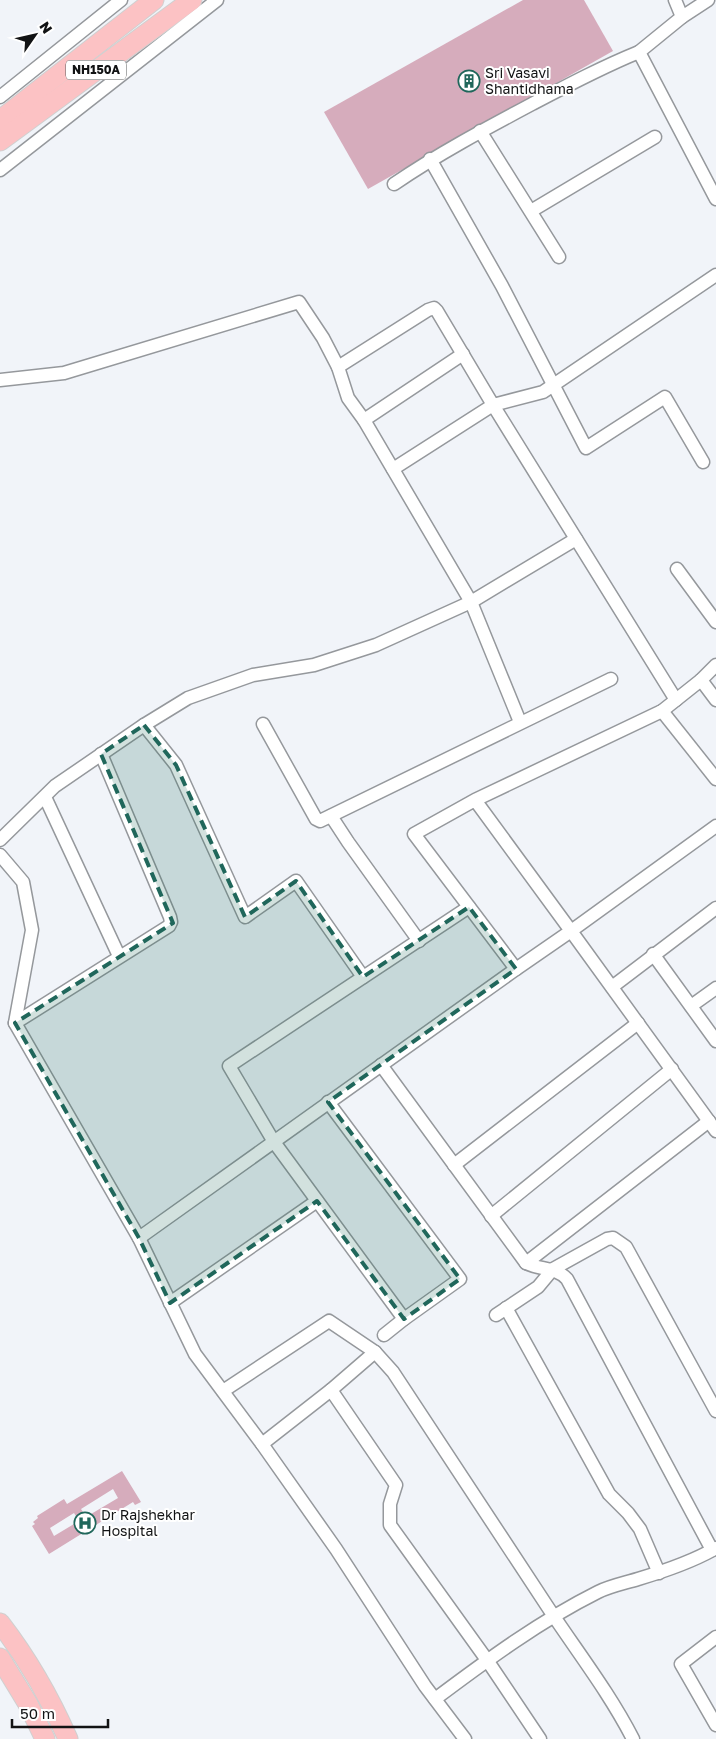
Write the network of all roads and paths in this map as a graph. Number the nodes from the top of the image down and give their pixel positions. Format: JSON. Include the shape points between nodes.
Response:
{"nodes":[{"id":1,"x":121,"y":0,"type":"edge"},
{"id":2,"x":154,"y":0,"type":"edge"},
{"id":3,"x":192,"y":0,"type":"edge"},
{"id":4,"x":218,"y":0,"type":"edge"},
{"id":5,"x":675,"y":0,"type":"edge"},
{"id":6,"x":708,"y":0,"type":"edge"},
{"id":7,"x":682,"y":17,"type":"junction"},
{"id":8,"x":638,"y":52,"type":"junction"},
{"id":9,"x":0,"y":97,"type":"edge"},
{"id":10,"x":0,"y":120,"type":"edge"},
{"id":11,"x":480,"y":131,"type":"junction"},
{"id":12,"x":655,"y":137,"type":"dead end"},
{"id":13,"x":0,"y":141,"type":"edge"},
{"id":14,"x":430,"y":159,"type":"junction"},
{"id":15,"x":0,"y":170,"type":"edge"},
{"id":16,"x":394,"y":184,"type":"dead end"},
{"id":17,"x":716,"y":199,"type":"edge"},
{"id":18,"x":530,"y":211,"type":"junction"},
{"id":19,"x":559,"y":257,"type":"dead end"},
{"id":20,"x":716,"y":276,"type":"edge"},
{"id":21,"x":463,"y":354,"type":"junction"},
{"id":22,"x":338,"y":368,"type":"junction"},
{"id":23,"x":0,"y":380,"type":"edge"},
{"id":24,"x":554,"y":385,"type":"junction"},
{"id":25,"x":492,"y":405,"type":"junction"},
{"id":26,"x":364,"y":420,"type":"junction"},
{"id":27,"x":703,"y":462,"type":"dead end"},
{"id":28,"x":393,"y":469,"type":"junction"},
{"id":29,"x":576,"y":539,"type":"junction"},
{"id":30,"x":677,"y":569,"type":"dead end"},
{"id":31,"x":470,"y":602,"type":"junction"},
{"id":32,"x":716,"y":622,"type":"edge"},
{"id":33,"x":716,"y":665,"type":"edge"},
{"id":34,"x":611,"y":679,"type":"dead end"},
{"id":35,"x":701,"y":680,"type":"junction"},
{"id":36,"x":676,"y":700,"type":"junction"},
{"id":37,"x":716,"y":700,"type":"edge"},
{"id":38,"x":662,"y":711,"type":"junction"},
{"id":39,"x":520,"y":722,"type":"junction"},
{"id":40,"x":263,"y":724,"type":"dead end"},
{"id":41,"x":144,"y":725,"type":"junction"},
{"id":42,"x":101,"y":754,"type":"junction"},
{"id":43,"x":716,"y":779,"type":"edge"},
{"id":44,"x":44,"y":796,"type":"junction"},
{"id":45,"x":475,"y":800,"type":"junction"},
{"id":46,"x":331,"y":816,"type":"junction"},
{"id":47,"x":716,"y":826,"type":"edge"},
{"id":48,"x":0,"y":840,"type":"edge"},
{"id":49,"x":0,"y":855,"type":"edge"},
{"id":50,"x":470,"y":907,"type":"junction"},
{"id":51,"x":716,"y":908,"type":"edge"},
{"id":52,"x":571,"y":931,"type":"junction"},
{"id":53,"x":419,"y":941,"type":"junction"},
{"id":54,"x":653,"y":954,"type":"junction"},
{"id":55,"x":119,"y":956,"type":"junction"},
{"id":56,"x":516,"y":969,"type":"junction"},
{"id":57,"x":363,"y":978,"type":"junction"},
{"id":58,"x":612,"y":987,"type":"junction"},
{"id":59,"x":716,"y":988,"type":"edge"},
{"id":60,"x":691,"y":1006,"type":"junction"},
{"id":61,"x":14,"y":1023,"type":"junction"},
{"id":62,"x":638,"y":1023,"type":"junction"},
{"id":63,"x":716,"y":1041,"type":"edge"},
{"id":64,"x":381,"y":1065,"type":"junction"},
{"id":65,"x":672,"y":1070,"type":"junction"},
{"id":66,"x":328,"y":1102,"type":"junction"},
{"id":67,"x":712,"y":1126,"type":"edge"},
{"id":68,"x":274,"y":1142,"type":"junction"},
{"id":69,"x":454,"y":1165,"type":"junction"},
{"id":70,"x":317,"y":1201,"type":"junction"},
{"id":71,"x":492,"y":1216,"type":"junction"},
{"id":72,"x":139,"y":1238,"type":"junction"},
{"id":73,"x":526,"y":1263,"type":"junction"},
{"id":74,"x":552,"y":1270,"type":"junction"},
{"id":75,"x":170,"y":1303,"type":"junction"},
{"id":76,"x":404,"y":1319,"type":"junction"},
{"id":77,"x":384,"y":1335,"type":"dead end"},
{"id":78,"x":375,"y":1352,"type":"junction"},
{"id":79,"x":331,"y":1390,"type":"junction"},
{"id":80,"x":223,"y":1391,"type":"junction"},
{"id":81,"x":716,"y":1411,"type":"edge"},
{"id":82,"x":262,"y":1444,"type":"junction"},
{"id":83,"x":714,"y":1549,"type":"edge"},
{"id":84,"x":659,"y":1573,"type":"junction"},
{"id":85,"x":554,"y":1616,"type":"junction"},
{"id":86,"x":0,"y":1622,"type":"edge"},
{"id":87,"x":716,"y":1637,"type":"edge"},
{"id":88,"x":487,"y":1660,"type":"junction"},
{"id":89,"x":3,"y":1670,"type":"edge"},
{"id":90,"x":435,"y":1699,"type":"junction"},
{"id":91,"x":716,"y":1725,"type":"edge"},
{"id":92,"x":43,"y":1738,"type":"edge"},
{"id":93,"x":68,"y":1739,"type":"edge"},
{"id":94,"x":465,"y":1739,"type":"edge"},
{"id":95,"x":540,"y":1739,"type":"edge"},
{"id":96,"x":634,"y":1739,"type":"edge"}],
"edges":[{"from":1,"to":9,"type":"street"},
{"from":2,"to":10,"type":"highway","number":"NH150A"},
{"from":3,"to":13,"type":"highway","number":"NH150A"},
{"from":4,"to":15,"type":"street"},
{"from":5,"to":7,"type":"street"},
{"from":6,"to":7,"type":"street"},
{"from":7,"to":8,"type":"street"},
{"from":8,"to":11,"type":"street","via":[[608,64]]},
{"from":8,"to":17,"type":"street"},
{"from":11,"to":14,"type":"street"},
{"from":11,"to":18,"type":"street"},
{"from":12,"to":18,"type":"street"},
{"from":14,"to":16,"type":"street"},
{"from":14,"to":24,"type":"street"},
{"from":18,"to":19,"type":"street"},
{"from":20,"to":24,"type":"street"},
{"from":21,"to":22,"type":"street","via":[[434,308]]},
{"from":21,"to":25,"type":"street"},
{"from":21,"to":26,"type":"street"},
{"from":22,"to":23,"type":"street","via":[[300,302],[64,373]]},
{"from":22,"to":26,"type":"street","via":[[348,398]]},
{"from":24,"to":25,"type":"street","via":[[543,392]]},
{"from":24,"to":27,"type":"street","via":[[586,448],[665,397]]},
{"from":25,"to":28,"type":"street"},
{"from":25,"to":29,"type":"street"},
{"from":26,"to":28,"type":"street"},
{"from":28,"to":31,"type":"street"},
{"from":29,"to":31,"type":"street"},
{"from":29,"to":36,"type":"street"},
{"from":30,"to":32,"type":"street"},
{"from":31,"to":39,"type":"street"},
{"from":31,"to":41,"type":"street","via":[[376,645],[314,665],[254,675],[188,698]]},
{"from":33,"to":35,"type":"street"},
{"from":34,"to":39,"type":"street"},
{"from":35,"to":36,"type":"street"},
{"from":35,"to":37,"type":"street"},
{"from":36,"to":38,"type":"street"},
{"from":38,"to":43,"type":"street"},
{"from":38,"to":45,"type":"street"},
{"from":39,"to":46,"type":"street"},
{"from":40,"to":46,"type":"street","via":[[316,819],[320,821]]},
{"from":41,"to":42,"type":"street"},
{"from":41,"to":57,"type":"street","via":[[176,765],[245,917],[296,881]]},
{"from":42,"to":44,"type":"street"},
{"from":42,"to":55,"type":"street","via":[[171,922]]},
{"from":44,"to":48,"type":"street"},
{"from":44,"to":55,"type":"street"},
{"from":45,"to":50,"type":"street","via":[[414,834]]},
{"from":45,"to":52,"type":"street"},
{"from":46,"to":53,"type":"street"},
{"from":47,"to":52,"type":"street"},
{"from":49,"to":61,"type":"street","via":[[22,882],[32,930]]},
{"from":50,"to":53,"type":"street"},
{"from":50,"to":56,"type":"street"},
{"from":51,"to":54,"type":"street"},
{"from":52,"to":56,"type":"street"},
{"from":52,"to":58,"type":"street"},
{"from":53,"to":57,"type":"street"},
{"from":54,"to":58,"type":"street"},
{"from":54,"to":60,"type":"street"},
{"from":55,"to":61,"type":"street"},
{"from":56,"to":64,"type":"street"},
{"from":57,"to":68,"type":"street","via":[[228,1066]]},
{"from":58,"to":62,"type":"street"},
{"from":59,"to":60,"type":"street"},
{"from":60,"to":63,"type":"street"},
{"from":61,"to":72,"type":"street"},
{"from":62,"to":65,"type":"street"},
{"from":62,"to":69,"type":"street"},
{"from":64,"to":66,"type":"street"},
{"from":64,"to":69,"type":"street"},
{"from":65,"to":67,"type":"street"},
{"from":65,"to":71,"type":"street"},
{"from":66,"to":68,"type":"street"},
{"from":66,"to":76,"type":"street","via":[[460,1280]]},
{"from":67,"to":73,"type":"street"},
{"from":68,"to":70,"type":"street"},
{"from":68,"to":72,"type":"street"},
{"from":69,"to":71,"type":"street"},
{"from":70,"to":75,"type":"street"},
{"from":70,"to":76,"type":"street"},
{"from":71,"to":73,"type":"street"},
{"from":72,"to":75,"type":"street"},
{"from":73,"to":74,"type":"street"},
{"from":74,"to":81,"type":"street","via":[[607,1239],[613,1238],[626,1247]]},
{"from":74,"to":83,"type":"street","via":[[562,1273],[567,1279]]},
{"from":74,"to":84,"type":"street","via":[[538,1287],[501,1312],[609,1494],[640,1529]]},
{"from":75,"to":80,"type":"street","via":[[195,1354]]},
{"from":76,"to":77,"type":"street"},
{"from":78,"to":79,"type":"street"},
{"from":78,"to":80,"type":"street","via":[[329,1321]]},
{"from":78,"to":85,"type":"street","via":[[393,1372]]},
{"from":79,"to":82,"type":"street"},
{"from":79,"to":88,"type":"street","via":[[396,1486],[390,1504],[390,1525]]},
{"from":80,"to":82,"type":"street"},
{"from":82,"to":90,"type":"street"},
{"from":83,"to":84,"type":"street"},
{"from":84,"to":85,"type":"street","via":[[600,1590]]},
{"from":85,"to":88,"type":"street"},
{"from":85,"to":96,"type":"street"},
{"from":86,"to":93,"type":"highway","via":[[32,1669]]},
{"from":87,"to":91,"type":"street","via":[[681,1664]]},
{"from":88,"to":90,"type":"street"},
{"from":88,"to":95,"type":"street"},
{"from":89,"to":92,"type":"highway","via":[[28,1704]]},
{"from":90,"to":94,"type":"street"}]}
